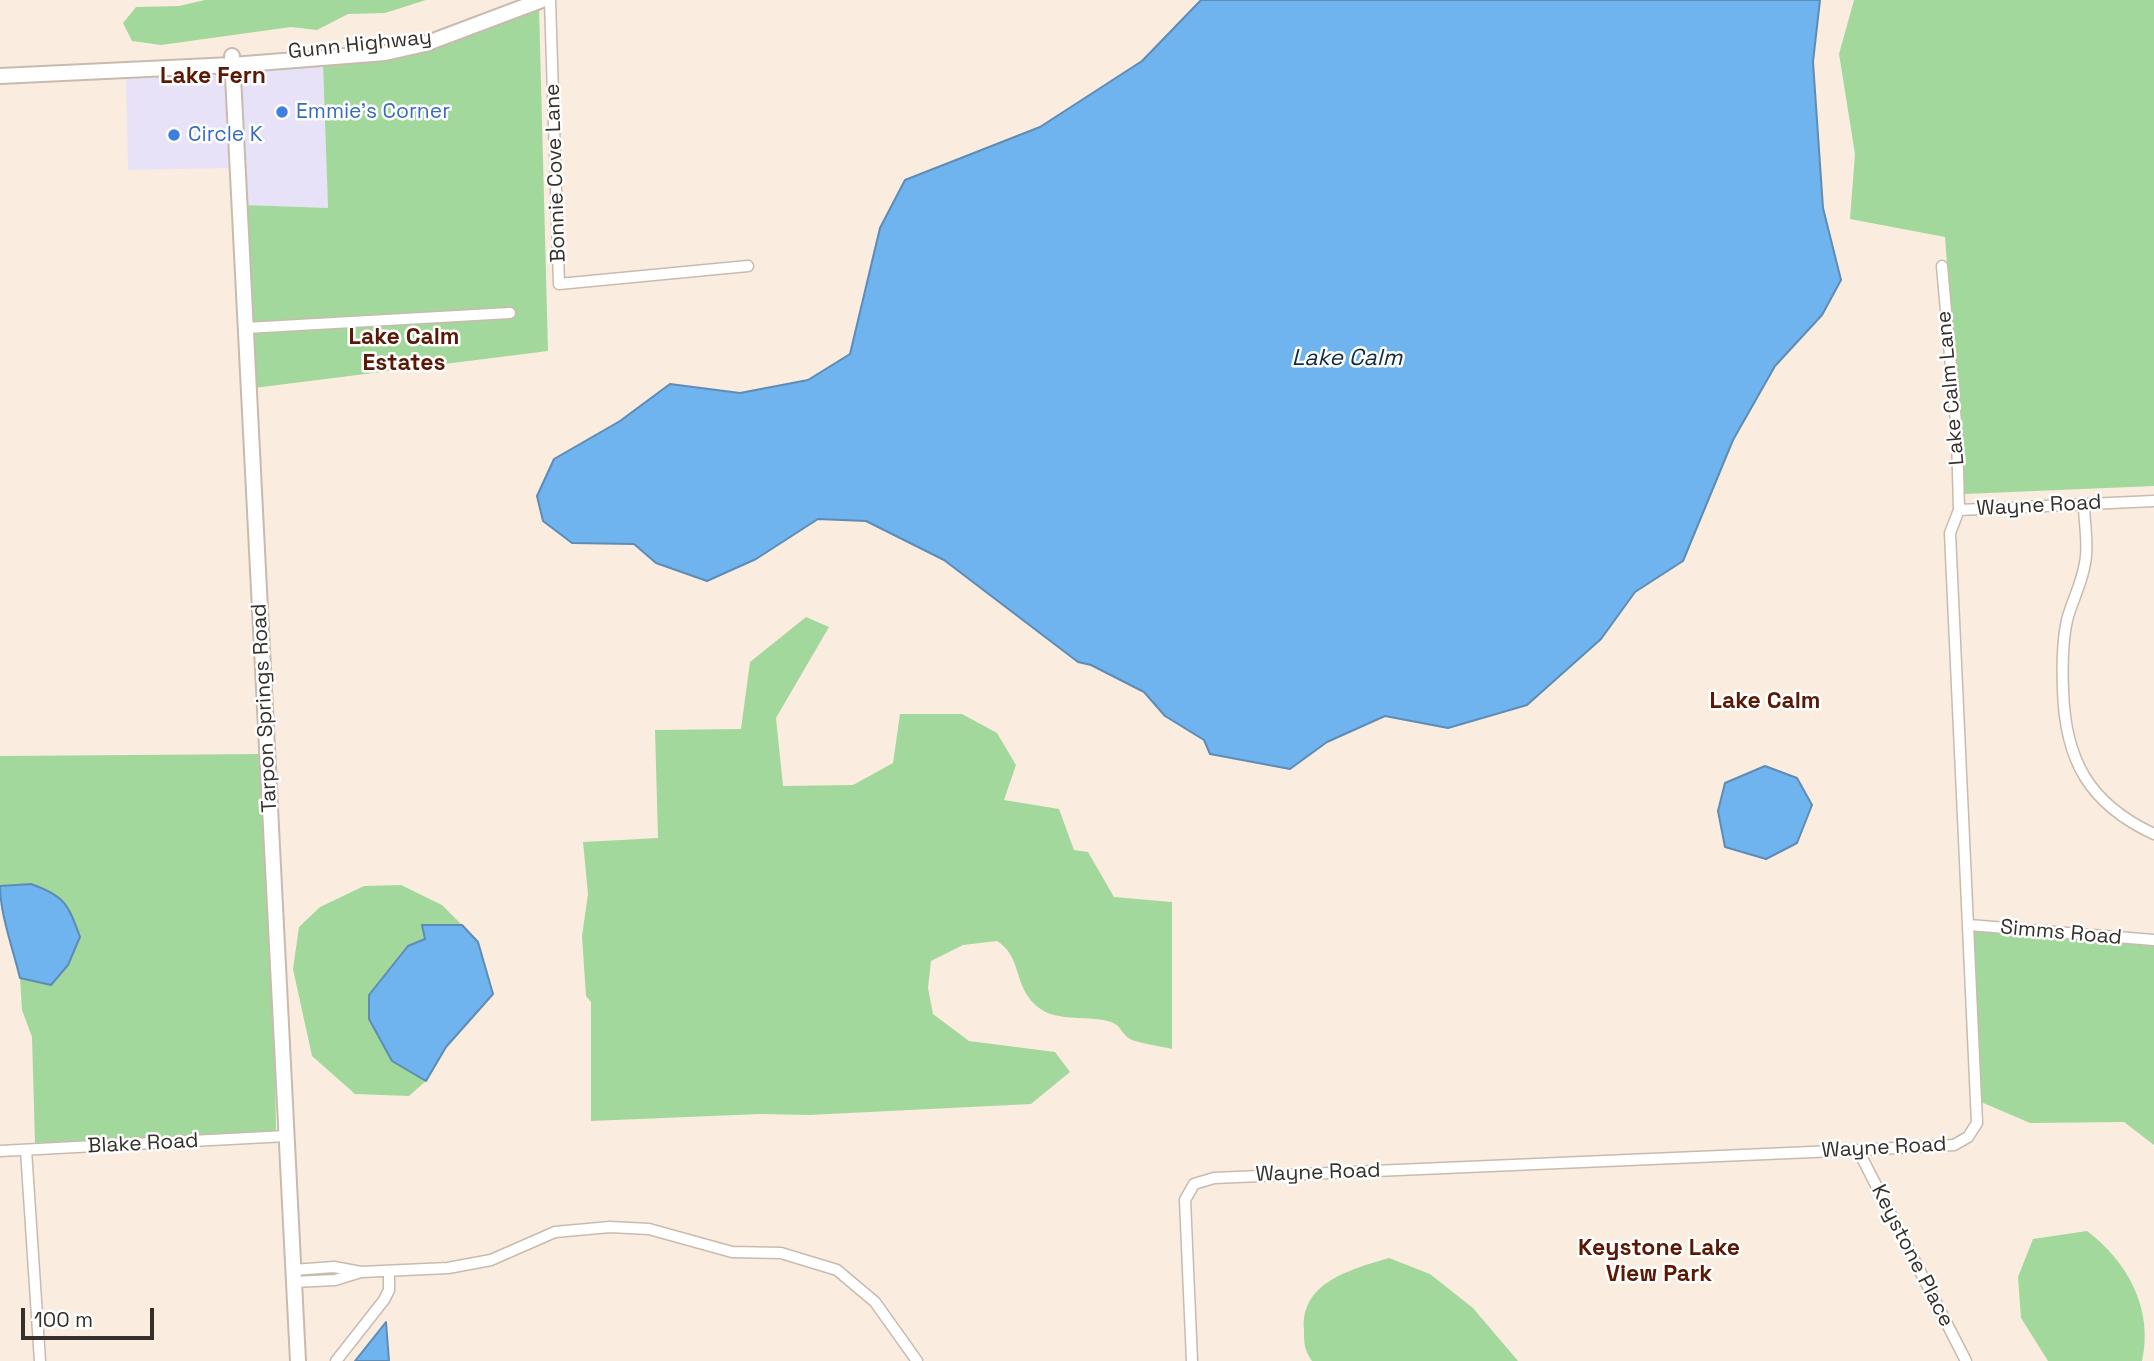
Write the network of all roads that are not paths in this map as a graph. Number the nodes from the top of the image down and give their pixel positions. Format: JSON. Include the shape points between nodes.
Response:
{"nodes":[{"id":1,"x":542,"y":0,"type":"edge"},
{"id":2,"x":550,"y":0,"type":"edge"},
{"id":3,"x":232,"y":61,"type":"junction"},
{"id":4,"x":0,"y":76,"type":"edge"},
{"id":5,"x":748,"y":266,"type":"dead end"},
{"id":6,"x":1942,"y":266,"type":"dead end"},
{"id":7,"x":510,"y":313,"type":"dead end"},
{"id":8,"x":246,"y":328,"type":"junction"},
{"id":9,"x":2154,"y":501,"type":"edge"},
{"id":10,"x":2084,"y":504,"type":"junction"},
{"id":11,"x":1959,"y":510,"type":"junction"},
{"id":12,"x":2154,"y":834,"type":"edge"},
{"id":13,"x":1969,"y":925,"type":"junction"},
{"id":14,"x":2154,"y":940,"type":"edge"},
{"id":15,"x":286,"y":1136,"type":"junction"},
{"id":16,"x":26,"y":1150,"type":"junction"},
{"id":17,"x":1858,"y":1150,"type":"junction"},
{"id":18,"x":0,"y":1151,"type":"edge"},
{"id":19,"x":334,"y":1267,"type":"junction"},
{"id":20,"x":389,"y":1271,"type":"junction"},
{"id":21,"x":361,"y":1272,"type":"junction"},
{"id":22,"x":294,"y":1276,"type":"junction"},
{"id":23,"x":335,"y":1280,"type":"junction"},
{"id":24,"x":40,"y":1361,"type":"edge"},
{"id":25,"x":298,"y":1361,"type":"edge"},
{"id":26,"x":335,"y":1361,"type":"edge"},
{"id":27,"x":917,"y":1361,"type":"edge"},
{"id":28,"x":1192,"y":1361,"type":"edge"},
{"id":29,"x":1966,"y":1361,"type":"edge"}],
"edges":[{"from":1,"to":3,"type":"main road","name":"Gunn Highway","via":[[446,36]]},
{"from":2,"to":5,"type":"street","name":"Bonnie Cove Lane","via":[[559,284]]},
{"from":3,"to":4,"type":"main road","name":"Gunn Highway"},
{"from":3,"to":8,"type":"main road","name":"Tarpon Springs Road"},
{"from":6,"to":11,"type":"street","name":"Lake Calm Lane"},
{"from":7,"to":8,"type":"street"},
{"from":8,"to":15,"type":"main road","name":"Tarpon Springs Road"},
{"from":9,"to":10,"type":"street","name":"Wayne Road"},
{"from":10,"to":11,"type":"street","name":"Wayne Road"},
{"from":10,"to":12,"type":"street","via":[[2086,562],[2062,652],[2063,708],[2071,752],[2088,784],[2114,813]]},
{"from":11,"to":13,"type":"street","name":"Wayne Road","via":[[1950,533]]},
{"from":13,"to":14,"type":"street","name":"Simms Road"},
{"from":13,"to":17,"type":"street","name":"Wayne Road","via":[[1977,1123],[1968,1137],[1954,1145]]},
{"from":15,"to":16,"type":"street","name":"Blake Road"},
{"from":15,"to":22,"type":"main road","name":"Tarpon Springs Road"},
{"from":16,"to":18,"type":"street","name":"Blake Road"},
{"from":16,"to":24,"type":"street"},
{"from":17,"to":28,"type":"street","name":"Wayne Road","via":[[1214,1178],[1194,1184],[1185,1200]]},
{"from":17,"to":29,"type":"street","name":"Keystone Place"},
{"from":19,"to":21,"type":"street"},
{"from":19,"to":22,"type":"street"},
{"from":19,"to":23,"type":"street"},
{"from":20,"to":21,"type":"street"},
{"from":20,"to":26,"type":"street","via":[[384,1300]]},
{"from":20,"to":27,"type":"street","via":[[479,1263],[569,1230],[649,1229],[732,1252],[781,1253],[838,1270],[875,1302]]},
{"from":21,"to":23,"type":"street"},
{"from":22,"to":23,"type":"street"},
{"from":22,"to":25,"type":"main road","name":"Tarpon Springs Road"}]}
